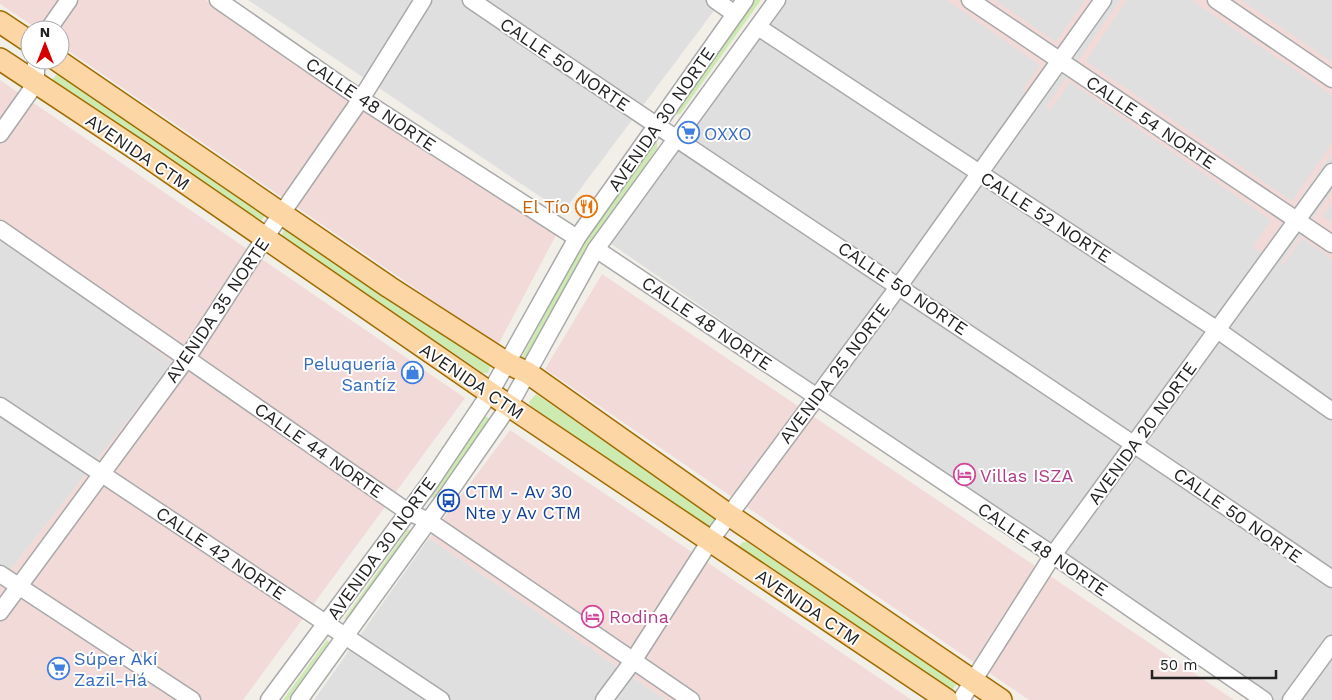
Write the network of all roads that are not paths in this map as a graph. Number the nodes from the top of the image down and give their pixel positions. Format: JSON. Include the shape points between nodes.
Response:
{"nodes":[{"id":1,"x":69,"y":0,"type":"edge"},
{"id":2,"x":218,"y":0,"type":"edge"},
{"id":3,"x":423,"y":0,"type":"edge"},
{"id":4,"x":471,"y":0,"type":"edge"},
{"id":5,"x":715,"y":0,"type":"edge"},
{"id":6,"x":745,"y":0,"type":"edge"},
{"id":7,"x":777,"y":0,"type":"edge"},
{"id":8,"x":970,"y":0,"type":"edge"},
{"id":9,"x":1103,"y":0,"type":"edge"},
{"id":10,"x":1216,"y":0,"type":"edge"},
{"id":11,"x":735,"y":14,"type":"junction"},
{"id":12,"x":55,"y":20,"type":"edge"},
{"id":13,"x":0,"y":22,"type":"edge"},
{"id":14,"x":758,"y":27,"type":"junction"},
{"id":15,"x":20,"y":35,"type":"edge"},
{"id":16,"x":0,"y":59,"type":"edge"},
{"id":17,"x":1058,"y":60,"type":"junction"},
{"id":18,"x":70,"y":69,"type":"edge"},
{"id":19,"x":36,"y":70,"type":"edge"},
{"id":20,"x":1332,"y":79,"type":"edge"},
{"id":21,"x":36,"y":82,"type":"junction"},
{"id":22,"x":361,"y":99,"type":"junction"},
{"id":23,"x":656,"y":126,"type":"junction"},
{"id":24,"x":0,"y":134,"type":"edge"},
{"id":25,"x":677,"y":138,"type":"junction"},
{"id":26,"x":1332,"y":172,"type":"edge"},
{"id":27,"x":980,"y":174,"type":"junction"},
{"id":28,"x":281,"y":214,"type":"junction"},
{"id":29,"x":1297,"y":220,"type":"junction"},
{"id":30,"x":0,"y":229,"type":"edge"},
{"id":31,"x":576,"y":238,"type":"junction"},
{"id":32,"x":264,"y":239,"type":"junction"},
{"id":33,"x":1332,"y":244,"type":"edge"},
{"id":34,"x":596,"y":248,"type":"junction"},
{"id":35,"x":899,"y":286,"type":"junction"},
{"id":36,"x":1216,"y":329,"type":"junction"},
{"id":37,"x":187,"y":358,"type":"junction"},
{"id":38,"x":507,"y":362,"type":"junction"},
{"id":39,"x":528,"y":373,"type":"junction"},
{"id":40,"x":490,"y":394,"type":"junction"},
{"id":41,"x":817,"y":397,"type":"junction"},
{"id":42,"x":0,"y":406,"type":"edge"},
{"id":43,"x":509,"y":406,"type":"junction"},
{"id":44,"x":1332,"y":411,"type":"edge"},
{"id":45,"x":1136,"y":444,"type":"junction"},
{"id":46,"x":102,"y":474,"type":"junction"},
{"id":47,"x":408,"y":512,"type":"junction"},
{"id":48,"x":729,"y":515,"type":"junction"},
{"id":49,"x":428,"y":521,"type":"junction"},
{"id":50,"x":710,"y":541,"type":"junction"},
{"id":51,"x":1053,"y":555,"type":"junction"},
{"id":52,"x":0,"y":574,"type":"edge"},
{"id":53,"x":1332,"y":580,"type":"edge"},
{"id":54,"x":20,"y":587,"type":"junction"},
{"id":55,"x":0,"y":612,"type":"edge"},
{"id":56,"x":327,"y":624,"type":"junction"},
{"id":57,"x":347,"y":635,"type":"junction"},
{"id":58,"x":1332,"y":644,"type":"edge"},
{"id":59,"x":633,"y":661,"type":"junction"},
{"id":60,"x":973,"y":681,"type":"junction"},
{"id":61,"x":192,"y":700,"type":"edge"},
{"id":62,"x":270,"y":700,"type":"edge"},
{"id":63,"x":300,"y":700,"type":"edge"},
{"id":64,"x":441,"y":700,"type":"edge"},
{"id":65,"x":604,"y":700,"type":"edge"},
{"id":66,"x":691,"y":700,"type":"edge"},
{"id":67,"x":947,"y":700,"type":"edge"},
{"id":68,"x":961,"y":700,"type":"edge"},
{"id":69,"x":1001,"y":700,"type":"edge"},
{"id":70,"x":1264,"y":700,"type":"edge"},
{"id":71,"x":1291,"y":700,"type":"edge"}],
"edges":[{"from":1,"to":12,"type":"street"},
{"from":2,"to":22,"type":"street","name":"CALLE 48 NORTE"},
{"from":3,"to":22,"type":"street","name":"AVENIDA 35 NORTE"},
{"from":4,"to":23,"type":"street","name":"CALLE 50 NORTE"},
{"from":5,"to":11,"type":"street"},
{"from":6,"to":11,"type":"street","name":"AVENIDA 30 NORTE"},
{"from":7,"to":14,"type":"street","name":"AVENIDA 30 NORTE"},
{"from":8,"to":17,"type":"street","name":"CALLE 54 NORTE"},
{"from":9,"to":17,"type":"street","name":"AVENIDA 25 NORTE"},
{"from":10,"to":20,"type":"street"},
{"from":11,"to":23,"type":"street","name":"AVENIDA 30 NORTE"},
{"from":13,"to":15,"type":"main road"},
{"from":14,"to":25,"type":"street","name":"AVENIDA 30 NORTE"},
{"from":14,"to":27,"type":"street","name":"CALLE 52 NORTE"},
{"from":16,"to":21,"type":"main road","name":"AVENIDA CTM"},
{"from":17,"to":27,"type":"street","name":"AVENIDA 25 NORTE"},
{"from":17,"to":29,"type":"street","name":"CALLE 54 NORTE"},
{"from":18,"to":28,"type":"main road","name":"AVENIDA CTM"},
{"from":19,"to":21,"type":"street"},
{"from":21,"to":24,"type":"street"},
{"from":21,"to":32,"type":"main road","name":"AVENIDA CTM"},
{"from":22,"to":28,"type":"street","name":"AVENIDA 35 NORTE"},
{"from":22,"to":31,"type":"street","name":"CALLE 48 NORTE"},
{"from":23,"to":25,"type":"street","name":"CALLE 50 NORTE"},
{"from":23,"to":31,"type":"street","name":"AVENIDA 30 NORTE"},
{"from":25,"to":34,"type":"street","name":"AVENIDA 30 NORTE"},
{"from":25,"to":35,"type":"street","name":"CALLE 50 NORTE"},
{"from":26,"to":29,"type":"street","name":"AVENIDA 20 NORTE"},
{"from":27,"to":35,"type":"street","name":"AVENIDA 25 NORTE"},
{"from":27,"to":36,"type":"street","name":"CALLE 52 NORTE"},
{"from":28,"to":32,"type":"street","name":"AVENIDA 35 NORTE"},
{"from":28,"to":38,"type":"main road","name":"AVENIDA CTM"},
{"from":29,"to":33,"type":"street","name":"CALLE 54 NORTE"},
{"from":29,"to":36,"type":"street","name":"AVENIDA 20 NORTE"},
{"from":30,"to":37,"type":"street","name":"CALLE 44 NORTE"},
{"from":31,"to":38,"type":"street","name":"AVENIDA 30 NORTE"},
{"from":32,"to":37,"type":"street","name":"AVENIDA 35 NORTE"},
{"from":32,"to":40,"type":"main road","name":"AVENIDA CTM"},
{"from":34,"to":39,"type":"street","name":"AVENIDA 30 NORTE"},
{"from":34,"to":41,"type":"street","name":"CALLE 48 NORTE"},
{"from":35,"to":41,"type":"street","name":"AVENIDA 25 NORTE"},
{"from":35,"to":45,"type":"street","name":"CALLE 50 NORTE"},
{"from":36,"to":44,"type":"street","name":"CALLE 52 NORTE"},
{"from":36,"to":45,"type":"street","name":"AVENIDA 20 NORTE"},
{"from":37,"to":46,"type":"street","name":"AVENIDA 35 NORTE"},
{"from":37,"to":47,"type":"street","name":"CALLE 44 NORTE"},
{"from":38,"to":39,"type":"main road","name":"AVENIDA CTM"},
{"from":38,"to":40,"type":"street","name":"AVENIDA 30 NORTE"},
{"from":39,"to":43,"type":"street","name":"AVENIDA 30 NORTE"},
{"from":39,"to":48,"type":"main road","name":"AVENIDA CTM"},
{"from":40,"to":43,"type":"main road","name":"AVENIDA CTM"},
{"from":40,"to":47,"type":"street","name":"AVENIDA 30 NORTE"},
{"from":41,"to":48,"type":"street","name":"AVENIDA 25 NORTE"},
{"from":41,"to":51,"type":"street","name":"CALLE 48 NORTE"},
{"from":42,"to":46,"type":"street","name":"CALLE 42 NORTE"},
{"from":43,"to":49,"type":"street","name":"AVENIDA 30 NORTE"},
{"from":43,"to":50,"type":"main road","name":"AVENIDA CTM"},
{"from":45,"to":51,"type":"street","name":"AVENIDA 20 NORTE"},
{"from":45,"to":53,"type":"street","name":"CALLE 50 NORTE"},
{"from":46,"to":54,"type":"street","name":"AVENIDA 35 NORTE"},
{"from":46,"to":56,"type":"street","name":"CALLE 42 NORTE"},
{"from":47,"to":49,"type":"street","name":"CALLE 44 NORTE"},
{"from":47,"to":56,"type":"street","name":"AVENIDA 30 NORTE"},
{"from":48,"to":50,"type":"street","name":"AVENIDA 25 NORTE"},
{"from":48,"to":60,"type":"main road","name":"AVENIDA CTM"},
{"from":49,"to":57,"type":"street","name":"AVENIDA 30 NORTE"},
{"from":49,"to":59,"type":"street","name":"CALLE 44 NORTE"},
{"from":50,"to":59,"type":"street","name":"AVENIDA 25 NORTE"},
{"from":50,"to":67,"type":"main road","name":"AVENIDA CTM"},
{"from":51,"to":60,"type":"street","name":"AVENIDA 20 NORTE"},
{"from":51,"to":70,"type":"street","name":"CALLE 48 NORTE"},
{"from":52,"to":54,"type":"street"},
{"from":54,"to":55,"type":"street","name":"AVENIDA 35 NORTE"},
{"from":54,"to":61,"type":"street"},
{"from":56,"to":57,"type":"street","name":"CALLE 42 NORTE"},
{"from":56,"to":62,"type":"street","name":"AVENIDA 30 NORTE"},
{"from":57,"to":63,"type":"street","name":"AVENIDA 30 NORTE"},
{"from":57,"to":64,"type":"street","name":"CALLE 42 NORTE"},
{"from":58,"to":71,"type":"street"},
{"from":59,"to":65,"type":"street","name":"AVENIDA 25 NORTE"},
{"from":59,"to":66,"type":"street","name":"CALLE 44 NORTE"},
{"from":60,"to":68,"type":"street","name":"AVENIDA 20 NORTE"},
{"from":60,"to":69,"type":"main road","name":"AVENIDA CTM"}]}
